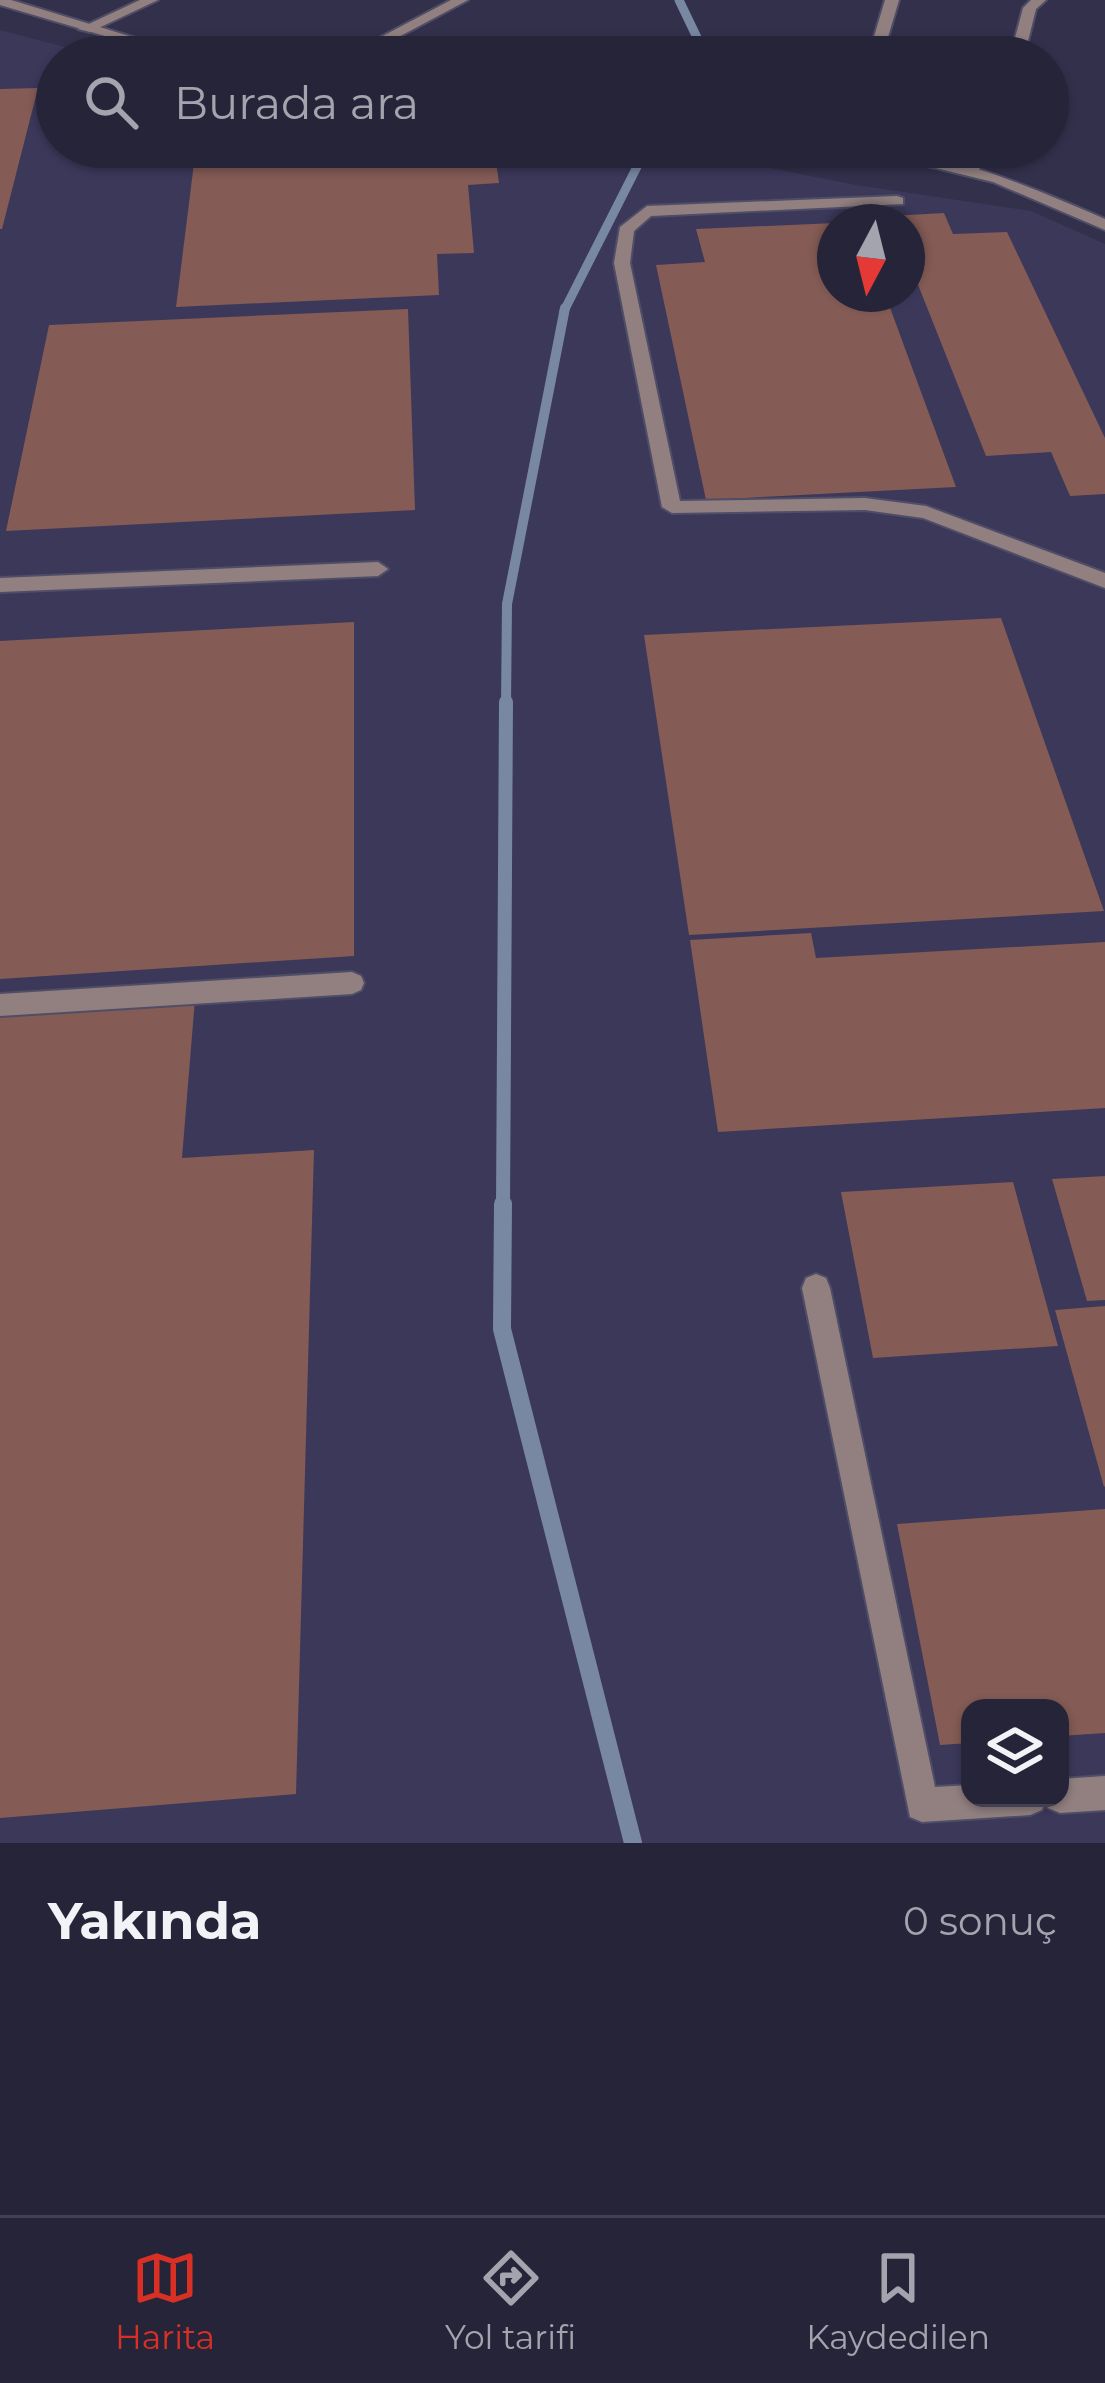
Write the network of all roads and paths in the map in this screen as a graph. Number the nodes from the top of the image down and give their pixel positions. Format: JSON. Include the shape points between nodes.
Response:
{"nodes":[{"id":1,"x":151,"y":0,"type":"edge"},
{"id":2,"x":461,"y":0,"type":"edge"},
{"id":3,"x":892,"y":0,"type":"edge"},
{"id":4,"x":0,"y":1,"type":"edge"},
{"id":5,"x":1034,"y":1,"type":"edge"},
{"id":6,"x":85,"y":29,"type":"junction"},
{"id":7,"x":112,"y":36,"type":"edge"},
{"id":8,"x":391,"y":36,"type":"edge"},
{"id":9,"x":881,"y":36,"type":"edge"},
{"id":10,"x":1023,"y":36,"type":"edge"},
{"id":11,"x":961,"y":168,"type":"edge"},
{"id":12,"x":971,"y":170,"type":"joint"},
{"id":13,"x":897,"y":201,"type":"dead end"},
{"id":14,"x":1105,"y":225,"type":"edge"},
{"id":15,"x":378,"y":569,"type":"dead end"},
{"id":16,"x":1105,"y":581,"type":"edge"},
{"id":17,"x":0,"y":585,"type":"edge"},
{"id":18,"x":352,"y":982,"type":"dead end"},
{"id":19,"x":0,"y":1005,"type":"edge"},
{"id":20,"x":816,"y":1288,"type":"dead end"},
{"id":21,"x":1105,"y":1793,"type":"edge"},
{"id":22,"x":1069,"y":1795,"type":"edge"},
{"id":23,"x":961,"y":1802,"type":"edge"}],
"edges":[{"from":1,"to":6,"type":"street"},
{"from":2,"to":8,"type":"street"},
{"from":3,"to":9,"type":"street"},
{"from":4,"to":6,"type":"street"},
{"from":5,"to":10,"type":"street"},
{"from":6,"to":7,"type":"street"},
{"from":11,"to":12,"type":"street"},
{"from":12,"to":14,"type":"street"},
{"from":13,"to":16,"type":"street","via":[[647,211],[626,230],[622,263],[672,507],[865,504],[926,512]]},
{"from":15,"to":17,"type":"street"},
{"from":18,"to":19,"type":"street"},
{"from":20,"to":23,"type":"street","via":[[922,1805]]},
{"from":21,"to":22,"type":"street"}]}
